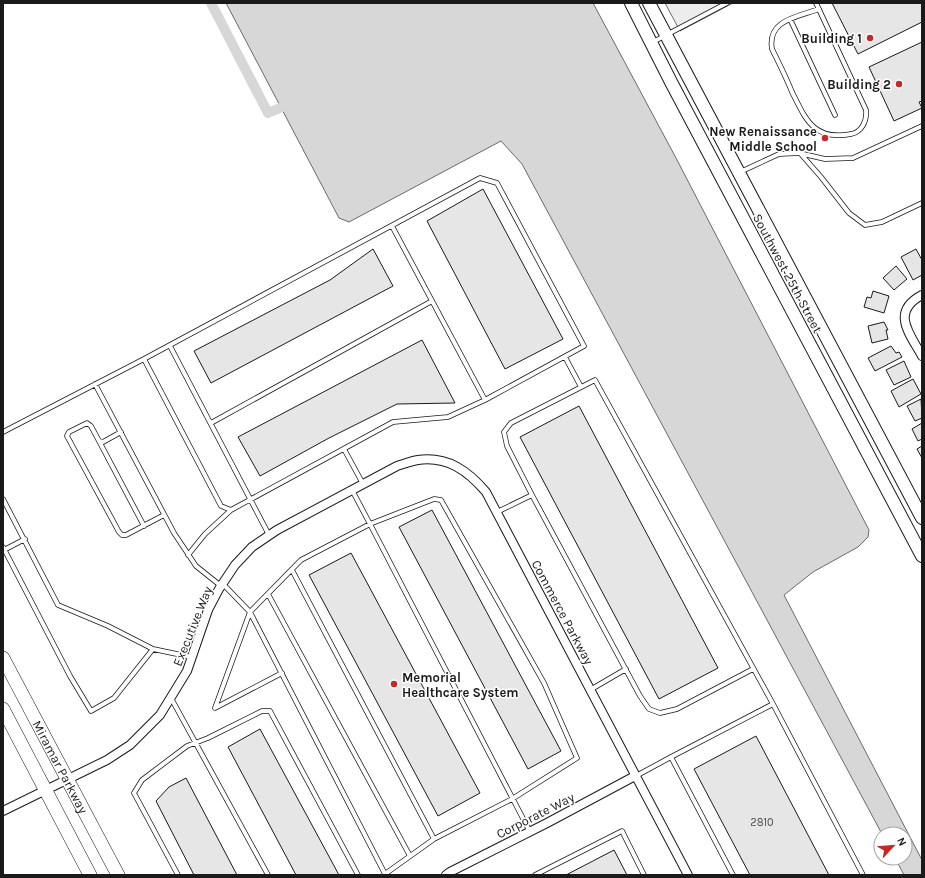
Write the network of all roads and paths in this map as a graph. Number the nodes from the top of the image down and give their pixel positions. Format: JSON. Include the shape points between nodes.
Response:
{"nodes":[{"id":1,"x":631,"y":3,"type":"edge"},
{"id":2,"x":649,"y":3,"type":"edge"},
{"id":3,"x":727,"y":3,"type":"edge"},
{"id":4,"x":816,"y":3,"type":"edge"},
{"id":5,"x":819,"y":9,"type":"junction"},
{"id":6,"x":790,"y":19,"type":"junction"},
{"id":7,"x":666,"y":36,"type":"junction"},
{"id":8,"x":652,"y":43,"type":"junction"},
{"id":9,"x":835,"y":115,"type":"dead end"},
{"id":10,"x":922,"y":126,"type":"edge"},
{"id":11,"x":800,"y":153,"type":"junction"},
{"id":12,"x":738,"y":172,"type":"junction"},
{"id":13,"x":922,"y":203,"type":"edge"},
{"id":14,"x":392,"y":226,"type":"junction"},
{"id":15,"x":922,"y":295,"type":"edge"},
{"id":16,"x":432,"y":301,"type":"junction"},
{"id":17,"x":170,"y":346,"type":"junction"},
{"id":18,"x":922,"y":356,"type":"edge"},
{"id":19,"x":565,"y":357,"type":"junction"},
{"id":20,"x":144,"y":359,"type":"junction"},
{"id":21,"x":96,"y":384,"type":"junction"},
{"id":22,"x":581,"y":387,"type":"junction"},
{"id":23,"x":485,"y":400,"type":"junction"},
{"id":24,"x":211,"y":423,"type":"junction"},
{"id":25,"x":3,"y":432,"type":"edge"},
{"id":26,"x":121,"y":432,"type":"junction"},
{"id":27,"x":99,"y":441,"type":"junction"},
{"id":28,"x":344,"y":449,"type":"junction"},
{"id":29,"x":460,"y":467,"type":"joint"},
{"id":30,"x":363,"y":484,"type":"junction"},
{"id":31,"x":352,"y":490,"type":"junction"},
{"id":32,"x":532,"y":496,"type":"junction"},
{"id":33,"x":3,"y":499,"type":"edge"},
{"id":34,"x":251,"y":500,"type":"junction"},
{"id":35,"x":232,"y":510,"type":"junction"},
{"id":36,"x":496,"y":512,"type":"junction"},
{"id":37,"x":164,"y":515,"type":"junction"},
{"id":38,"x":922,"y":518,"type":"edge"},
{"id":39,"x":370,"y":524,"type":"junction"},
{"id":40,"x":144,"y":526,"type":"junction"},
{"id":41,"x":269,"y":535,"type":"junction"},
{"id":42,"x":25,"y":539,"type":"junction"},
{"id":43,"x":4,"y":549,"type":"edge"},
{"id":44,"x":188,"y":555,"type":"junction"},
{"id":45,"x":922,"y":556,"type":"edge"},
{"id":46,"x":292,"y":570,"type":"junction"},
{"id":47,"x":222,"y":585,"type":"junction"},
{"id":48,"x":268,"y":594,"type":"junction"},
{"id":49,"x":250,"y":612,"type":"junction"},
{"id":50,"x":153,"y":649,"type":"junction"},
{"id":51,"x":192,"y":657,"type":"junction"},
{"id":52,"x":3,"y":658,"type":"edge"},
{"id":53,"x":626,"y":669,"type":"junction"},
{"id":54,"x":753,"y":669,"type":"junction"},
{"id":55,"x":282,"y":673,"type":"junction"},
{"id":56,"x":590,"y":690,"type":"junction"},
{"id":57,"x":171,"y":697,"type":"junction"},
{"id":58,"x":772,"y":704,"type":"junction"},
{"id":59,"x":3,"y":709,"type":"edge"},
{"id":60,"x":196,"y":743,"type":"junction"},
{"id":61,"x":671,"y":757,"type":"junction"},
{"id":62,"x":635,"y":776,"type":"junction"},
{"id":63,"x":67,"y":780,"type":"junction"},
{"id":64,"x":46,"y":790,"type":"junction"},
{"id":65,"x":512,"y":799,"type":"junction"},
{"id":66,"x":3,"y":811,"type":"edge"},
{"id":67,"x":530,"y":832,"type":"junction"},
{"id":68,"x":434,"y":839,"type":"junction"},
{"id":69,"x":410,"y":856,"type":"junction"},
{"id":70,"x":457,"y":872,"type":"edge"},
{"id":71,"x":385,"y":874,"type":"edge"},
{"id":72,"x":90,"y":875,"type":"edge"},
{"id":73,"x":118,"y":875,"type":"edge"},
{"id":74,"x":178,"y":875,"type":"edge"},
{"id":75,"x":268,"y":875,"type":"edge"},
{"id":76,"x":358,"y":875,"type":"edge"},
{"id":77,"x":446,"y":875,"type":"edge"},
{"id":78,"x":535,"y":875,"type":"edge"},
{"id":79,"x":644,"y":875,"type":"edge"},
{"id":80,"x":688,"y":875,"type":"edge"},
{"id":81,"x":733,"y":875,"type":"edge"},
{"id":82,"x":863,"y":875,"type":"edge"}],
"edges":[{"from":1,"to":8,"type":"street","name":"Southwest 25th Street"},
{"from":2,"to":7,"type":"street","name":"Southwest 25th Street"},
{"from":3,"to":7,"type":"lane"},
{"from":4,"to":5,"type":"lane"},
{"from":5,"to":6,"type":"lane"},
{"from":5,"to":6,"type":"lane","via":[[866,110],[865,122],[854,133],[833,136],[820,131],[808,122],[800,108],[772,49],[773,32]]},
{"from":6,"to":9,"type":"lane"},
{"from":7,"to":8,"type":"lane"},
{"from":7,"to":12,"type":"street","name":"Southwest 25th Street"},
{"from":8,"to":45,"type":"street","name":"Southwest 25th Street"},
{"from":10,"to":11,"type":"lane","via":[[853,158],[826,159]]},
{"from":11,"to":12,"type":"lane","via":[[779,154]]},
{"from":11,"to":13,"type":"lane","via":[[848,213],[866,225],[882,222]]},
{"from":12,"to":38,"type":"street","name":"Southwest 25th Street"},
{"from":14,"to":16,"type":"lane"},
{"from":14,"to":17,"type":"lane"},
{"from":14,"to":19,"type":"lane","via":[[480,178],[497,183],[584,346]]},
{"from":15,"to":18,"type":"street","via":[[906,310],[904,323]]},
{"from":16,"to":23,"type":"lane"},
{"from":16,"to":24,"type":"lane"},
{"from":17,"to":20,"type":"lane"},
{"from":17,"to":24,"type":"lane"},
{"from":19,"to":22,"type":"lane"},
{"from":19,"to":23,"type":"lane"},
{"from":20,"to":21,"type":"lane"},
{"from":20,"to":35,"type":"lane","via":[[221,506]]},
{"from":21,"to":25,"type":"lane"},
{"from":21,"to":26,"type":"lane"},
{"from":22,"to":32,"type":"lane","via":[[511,423],[504,432],[507,446]]},
{"from":22,"to":54,"type":"lane","via":[[596,380]]},
{"from":23,"to":28,"type":"lane","via":[[448,417],[393,422]]},
{"from":24,"to":34,"type":"lane"},
{"from":26,"to":27,"type":"lane","via":[[103,442]]},
{"from":26,"to":37,"type":"lane"},
{"from":27,"to":40,"type":"lane"},
{"from":27,"to":40,"type":"lane","via":[[91,426],[87,424],[69,432],[67,436],[119,532],[126,535]]},
{"from":28,"to":30,"type":"lane"},
{"from":28,"to":34,"type":"lane"},
{"from":29,"to":30,"type":"street","name":"Executive Way","via":[[439,460],[418,460],[397,466]]},
{"from":29,"to":36,"type":"street","name":"Commerce Parkway","via":[[486,492]]},
{"from":30,"to":31,"type":"street","name":"Executive Way"},
{"from":31,"to":39,"type":"lane"},
{"from":31,"to":41,"type":"street","name":"Executive Way"},
{"from":32,"to":36,"type":"lane"},
{"from":32,"to":53,"type":"lane"},
{"from":33,"to":42,"type":"lane"},
{"from":34,"to":35,"type":"lane"},
{"from":34,"to":41,"type":"lane"},
{"from":35,"to":44,"type":"lane","via":[[205,534]]},
{"from":36,"to":56,"type":"street","name":"Commerce Parkway"},
{"from":37,"to":40,"type":"lane"},
{"from":37,"to":44,"type":"lane"},
{"from":39,"to":46,"type":"lane","via":[[301,560]]},
{"from":39,"to":65,"type":"lane"},
{"from":39,"to":65,"type":"lane","via":[[434,499],[441,500],[544,683],[577,758]]},
{"from":41,"to":47,"type":"street","name":"Executive Way","via":[[252,547],[235,565]]},
{"from":42,"to":43,"type":"lane"},
{"from":42,"to":50,"type":"lane","via":[[58,605]]},
{"from":43,"to":50,"type":"lane","via":[[70,676],[92,711],[114,698]]},
{"from":44,"to":47,"type":"lane","via":[[206,575]]},
{"from":46,"to":48,"type":"lane"},
{"from":46,"to":68,"type":"lane"},
{"from":47,"to":49,"type":"lane"},
{"from":47,"to":51,"type":"street","name":"Executive Way","via":[[208,610]]},
{"from":48,"to":49,"type":"lane"},
{"from":48,"to":69,"type":"lane"},
{"from":49,"to":55,"type":"lane"},
{"from":49,"to":55,"type":"lane","via":[[215,708]]},
{"from":50,"to":51,"type":"lane"},
{"from":51,"to":57,"type":"street","name":"Executive Way","via":[[187,671]]},
{"from":52,"to":63,"type":"main road","name":"Miramar Parkway"},
{"from":53,"to":54,"type":"lane","via":[[649,709],[660,713],[677,709]]},
{"from":53,"to":56,"type":"lane"},
{"from":54,"to":58,"type":"lane"},
{"from":55,"to":71,"type":"lane"},
{"from":56,"to":62,"type":"street","name":"Commerce Parkway"},
{"from":57,"to":60,"type":"lane"},
{"from":57,"to":63,"type":"street","name":"Executive Way","via":[[160,715],[130,745]]},
{"from":58,"to":61,"type":"lane"},
{"from":58,"to":82,"type":"lane"},
{"from":59,"to":64,"type":"main road","name":"Miramar Parkway"},
{"from":60,"to":74,"type":"lane","via":[[187,746],[142,780],[134,794]]},
{"from":60,"to":75,"type":"lane"},
{"from":60,"to":76,"type":"lane","via":[[262,711],[270,711]]},
{"from":61,"to":62,"type":"lane"},
{"from":61,"to":81,"type":"lane"},
{"from":62,"to":67,"type":"street","name":"Corporate Way"},
{"from":62,"to":80,"type":"street","name":"Commerce Parkway"},
{"from":63,"to":64,"type":"street","name":"Executive Way"},
{"from":63,"to":73,"type":"main road","name":"Miramar Parkway"},
{"from":64,"to":66,"type":"street","name":"Executive Way"},
{"from":64,"to":72,"type":"main road","name":"Miramar Parkway"},
{"from":65,"to":67,"type":"lane"},
{"from":65,"to":68,"type":"lane"},
{"from":67,"to":70,"type":"street","name":"Corporate Way"},
{"from":68,"to":69,"type":"lane"},
{"from":69,"to":71,"type":"lane"},
{"from":70,"to":77,"type":"street","name":"Corporate Way"},
{"from":78,"to":79,"type":"lane","via":[[622,831]]}]}
